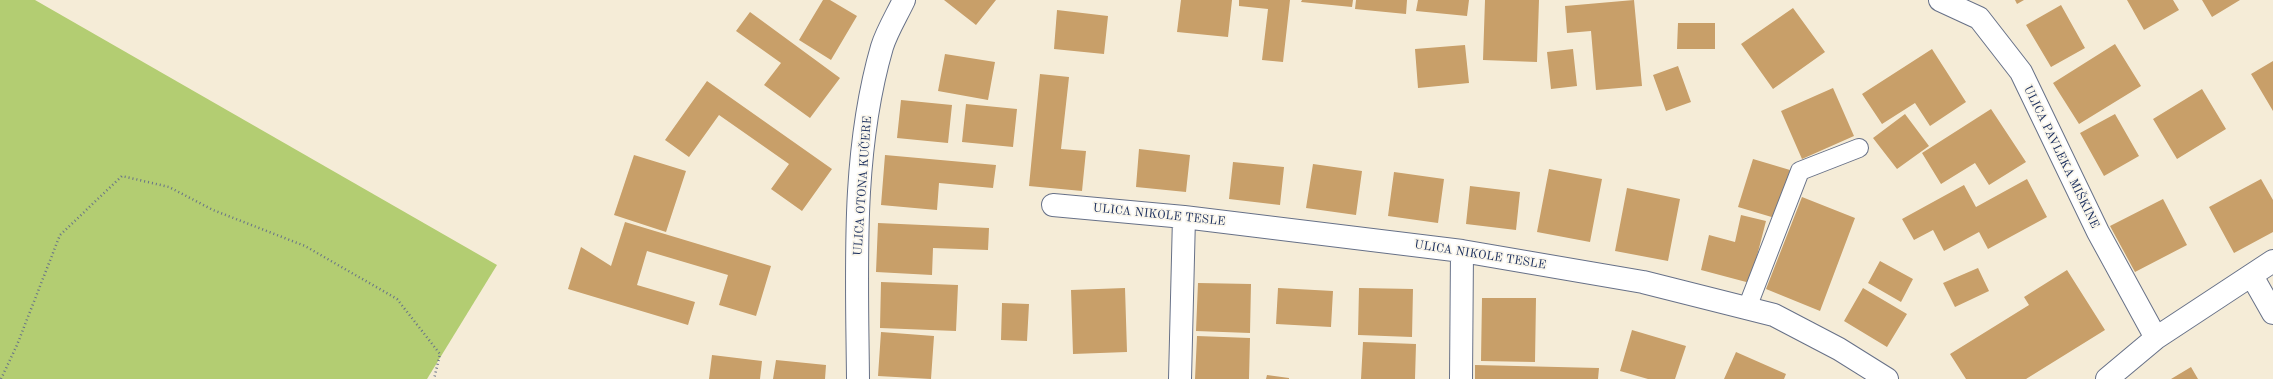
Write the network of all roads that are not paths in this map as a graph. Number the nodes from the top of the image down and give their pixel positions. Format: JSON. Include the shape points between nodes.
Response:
{"nodes":[{"id":1,"x":904,"y":0,"type":"edge"},
{"id":2,"x":1940,"y":0,"type":"edge"},
{"id":3,"x":1859,"y":148,"type":"dead end"},
{"id":4,"x":1053,"y":205,"type":"dead end"},
{"id":5,"x":1184,"y":217,"type":"junction"},
{"id":6,"x":1462,"y":251,"type":"junction"},
{"id":7,"x":2273,"y":261,"type":"edge"},
{"id":8,"x":2252,"y":276,"type":"junction"},
{"id":9,"x":1747,"y":308,"type":"junction"},
{"id":10,"x":2273,"y":313,"type":"edge"},
{"id":11,"x":2156,"y":338,"type":"junction"},
{"id":12,"x":858,"y":379,"type":"edge"},
{"id":13,"x":1180,"y":379,"type":"edge"},
{"id":14,"x":1461,"y":379,"type":"edge"},
{"id":15,"x":1887,"y":379,"type":"edge"},
{"id":16,"x":2107,"y":379,"type":"edge"}],
"edges":[{"from":1,"to":12,"type":"street","name":"ULICA OTONA KUČERE","via":[[883,46],[865,123],[857,240]]},
{"from":2,"to":11,"type":"street","name":"ULICA PAVLEKA MIŠKINE","via":[[1979,18],[2021,72],[2098,232]]},
{"from":3,"to":9,"type":"lane","via":[[1800,171]]},
{"from":4,"to":5,"type":"street","name":"ULICA NIKOLE TESLE"},
{"from":5,"to":6,"type":"street","name":"ULICA NIKOLE TESLE"},
{"from":5,"to":13,"type":"street"},
{"from":6,"to":9,"type":"street","name":"ULICA NIKOLE TESLE","via":[[1643,282]]},
{"from":6,"to":14,"type":"street"},
{"from":7,"to":8,"type":"street"},
{"from":8,"to":10,"type":"street"},
{"from":8,"to":11,"type":"street"},
{"from":9,"to":15,"type":"street","name":"ULICA NIKOLE TESLE","via":[[1774,315],[1839,349]]},
{"from":11,"to":16,"type":"street"}]}
